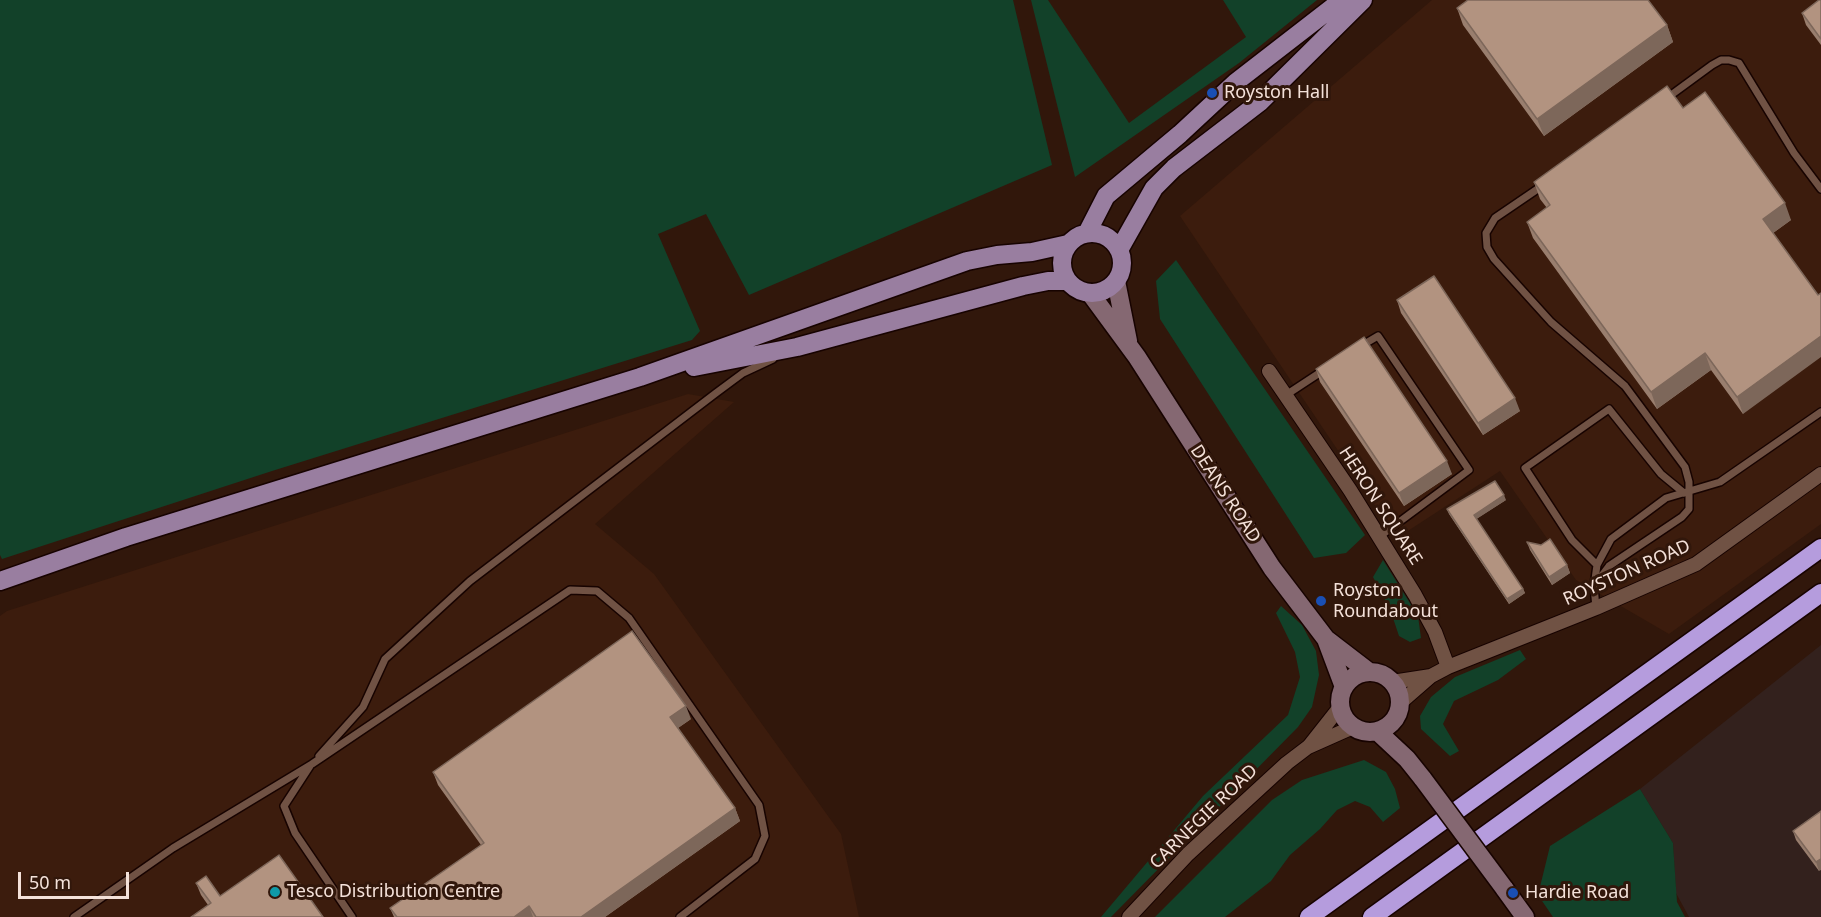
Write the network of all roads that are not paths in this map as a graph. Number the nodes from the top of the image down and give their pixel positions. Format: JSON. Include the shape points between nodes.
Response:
{"nodes":[{"id":1,"x":1363,"y":0,"type":"edge"},
{"id":2,"x":1332,"y":2,"type":"edge"},
{"id":3,"x":1659,"y":104,"type":"edge"},
{"id":4,"x":1552,"y":180,"type":"edge"},
{"id":5,"x":1821,"y":189,"type":"edge"},
{"id":6,"x":1087,"y":233,"type":"junction"},
{"id":7,"x":1068,"y":244,"type":"junction"},
{"id":8,"x":1119,"y":250,"type":"junction"},
{"id":9,"x":1067,"y":281,"type":"junction"},
{"id":10,"x":1116,"y":281,"type":"junction"},
{"id":11,"x":1090,"y":293,"type":"junction"},
{"id":12,"x":1129,"y":346,"type":"junction"},
{"id":13,"x":797,"y":347,"type":"junction"},
{"id":14,"x":1350,"y":354,"type":"edge"},
{"id":15,"x":1332,"y":366,"type":"edge"},
{"id":16,"x":1269,"y":371,"type":"dead end"},
{"id":17,"x":639,"y":377,"type":"junction"},
{"id":18,"x":1286,"y":395,"type":"junction"},
{"id":19,"x":1821,"y":412,"type":"edge"},
{"id":20,"x":1821,"y":474,"type":"edge"},
{"id":21,"x":1687,"y":492,"type":"junction"},
{"id":22,"x":1379,"y":537,"type":"junction"},
{"id":23,"x":1821,"y":548,"type":"edge"},
{"id":24,"x":1597,"y":565,"type":"junction"},
{"id":25,"x":0,"y":580,"type":"edge"},
{"id":26,"x":1594,"y":586,"type":"junction"},
{"id":27,"x":1821,"y":593,"type":"edge"},
{"id":28,"x":1596,"y":608,"type":"junction"},
{"id":29,"x":1326,"y":639,"type":"junction"},
{"id":30,"x":1448,"y":667,"type":"junction"},
{"id":31,"x":1369,"y":672,"type":"junction"},
{"id":32,"x":1431,"y":676,"type":"junction"},
{"id":33,"x":1392,"y":682,"type":"junction"},
{"id":34,"x":1344,"y":687,"type":"junction"},
{"id":35,"x":1340,"y":706,"type":"junction"},
{"id":36,"x":1397,"y":712,"type":"junction"},
{"id":37,"x":1353,"y":727,"type":"junction"},
{"id":38,"x":1377,"y":731,"type":"junction"},
{"id":39,"x":1308,"y":747,"type":"junction"},
{"id":40,"x":1407,"y":759,"type":"junction"},
{"id":41,"x":312,"y":764,"type":"junction"},
{"id":42,"x":74,"y":917,"type":"edge"},
{"id":43,"x":352,"y":917,"type":"edge"},
{"id":44,"x":680,"y":917,"type":"edge"},
{"id":45,"x":1129,"y":917,"type":"edge"},
{"id":46,"x":1310,"y":917,"type":"edge"},
{"id":47,"x":1372,"y":917,"type":"edge"},
{"id":48,"x":1525,"y":917,"type":"edge"}],
"edges":[{"from":1,"to":8,"type":"main road","via":[[1260,102],[1203,144],[1154,188]]},
{"from":2,"to":6,"type":"main road","via":[[1106,196]]},
{"from":3,"to":5,"type":"lane","via":[[1712,64],[1721,60],[1739,63]]},
{"from":4,"to":21,"type":"lane","via":[[1495,218],[1486,233],[1487,247],[1551,322],[1625,386],[1685,467]]},
{"from":6,"to":7,"type":"main road"},
{"from":6,"to":8,"type":"main road","via":[[1106,237]]},
{"from":7,"to":9,"type":"main road","via":[[1061,264]]},
{"from":7,"to":17,"type":"main road","via":[[967,261]]},
{"from":8,"to":10,"type":"main road","via":[[1121,269]]},
{"from":9,"to":11,"type":"main road","via":[[1080,292]]},
{"from":9,"to":13,"type":"main road","via":[[1023,286]]},
{"from":10,"to":11,"type":"main road","via":[[1104,291]]},
{"from":10,"to":12,"type":"street","name":"DEANS ROAD"},
{"from":11,"to":12,"type":"street","name":"DEANS ROAD"},
{"from":12,"to":29,"type":"street","name":"DEANS ROAD","via":[[1272,568]]},
{"from":13,"to":17,"type":"main road"},
{"from":13,"to":41,"type":"lane","via":[[743,373],[470,581],[386,659],[363,707]]},
{"from":14,"to":22,"type":"lane","via":[[1378,336],[1469,470]]},
{"from":15,"to":18,"type":"lane"},
{"from":16,"to":18,"type":"street","name":"HERON SQUARE"},
{"from":17,"to":25,"type":"main road","via":[[137,533]]},
{"from":18,"to":22,"type":"street","name":"HERON SQUARE"},
{"from":19,"to":21,"type":"lane","via":[[1720,482]]},
{"from":20,"to":28,"type":"street","name":"ROYSTON ROAD","via":[[1696,564]]},
{"from":21,"to":24,"type":"lane","via":[[1666,498],[1611,539]]},
{"from":21,"to":24,"type":"lane","via":[[1662,474],[1609,409],[1525,468],[1572,540]]},
{"from":21,"to":26,"type":"lane","via":[[1689,509],[1682,517],[1608,566]]},
{"from":22,"to":30,"type":"street","name":"HERON SQUARE","via":[[1436,633]]},
{"from":23,"to":46,"type":"highway"},
{"from":24,"to":26,"type":"lane"},
{"from":26,"to":28,"type":"lane"},
{"from":27,"to":47,"type":"highway"},
{"from":28,"to":30,"type":"street","name":"ROYSTON ROAD"},
{"from":29,"to":31,"type":"street","name":"DEANS ROAD"},
{"from":29,"to":34,"type":"street","name":"DEANS ROAD"},
{"from":30,"to":32,"type":"street","name":"ROYSTON ROAD"},
{"from":31,"to":33,"type":"street"},
{"from":31,"to":34,"type":"street","via":[[1350,679]]},
{"from":32,"to":33,"type":"street","name":"ROYSTON ROAD"},
{"from":32,"to":36,"type":"street","name":"ROYSTON ROAD"},
{"from":33,"to":36,"type":"street","via":[[1398,692]]},
{"from":34,"to":35,"type":"street"},
{"from":35,"to":37,"type":"street"},
{"from":35,"to":39,"type":"street","name":"CARNEGIE ROAD"},
{"from":36,"to":38,"type":"street","via":[[1386,727]]},
{"from":36,"to":40,"type":"street"},
{"from":37,"to":38,"type":"street","via":[[1364,732]]},
{"from":37,"to":39,"type":"street","name":"CARNEGIE ROAD"},
{"from":38,"to":40,"type":"street"},
{"from":39,"to":45,"type":"street","name":"CARNEGIE ROAD","via":[[1188,854]]},
{"from":40,"to":48,"type":"street","bridge":true},
{"from":41,"to":42,"type":"lane","via":[[173,848]]},
{"from":41,"to":43,"type":"lane","via":[[284,806],[295,833]]},
{"from":41,"to":44,"type":"lane","via":[[570,590],[597,591],[629,618],[759,805],[765,836],[755,859]]}]}
